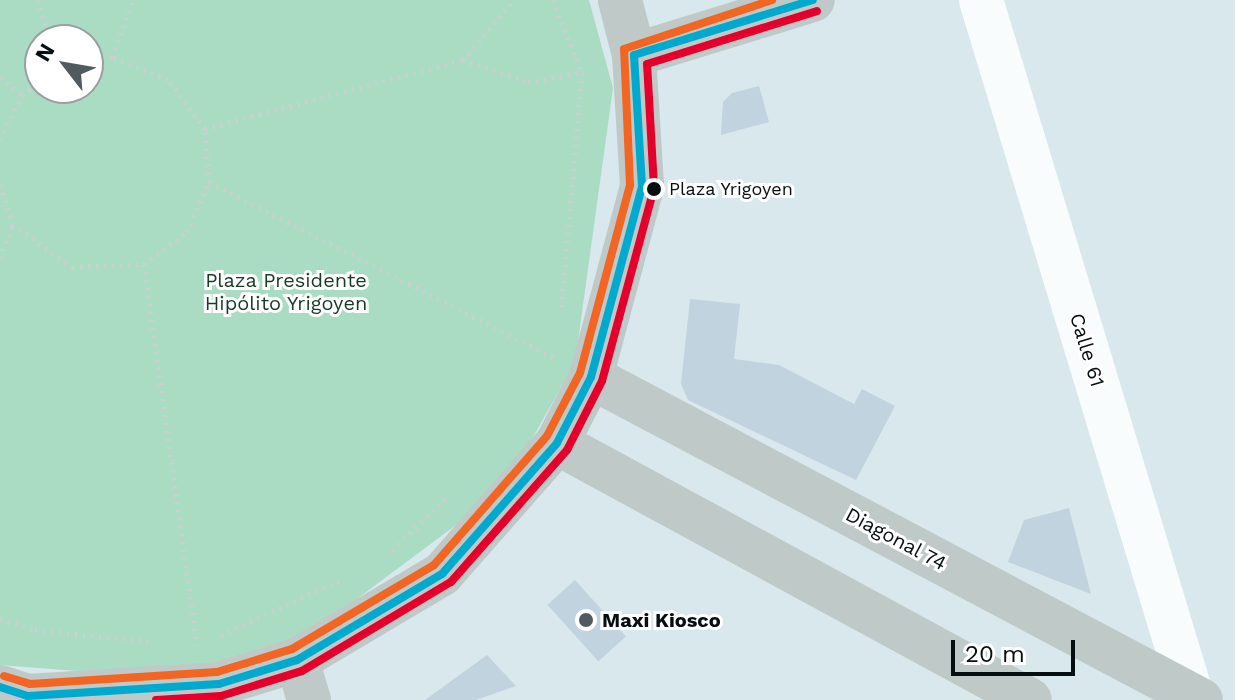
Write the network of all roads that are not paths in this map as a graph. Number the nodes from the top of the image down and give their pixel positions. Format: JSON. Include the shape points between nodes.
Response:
{"nodes":[{"id":1,"x":620,"y":0,"type":"edge"},
{"id":2,"x":813,"y":0,"type":"edge"},
{"id":3,"x":981,"y":0,"type":"edge"},
{"id":4,"x":634,"y":55,"type":"junction"},
{"id":5,"x":591,"y":377,"type":"junction"},
{"id":6,"x":557,"y":443,"type":"junction"},
{"id":7,"x":303,"y":680,"type":"edge"},
{"id":8,"x":0,"y":687,"type":"edge"},
{"id":9,"x":221,"y":692,"type":"edge"},
{"id":10,"x":1195,"y":698,"type":"edge"},
{"id":11,"x":1030,"y":700,"type":"edge"}],
"edges":[{"from":1,"to":4,"type":"main road"},
{"from":2,"to":4,"type":"main road"},
{"from":3,"to":10,"type":"street","name":"Calle 61"},
{"from":4,"to":5,"type":"main road","via":[[642,186]]},
{"from":5,"to":6,"type":"main road"},
{"from":5,"to":10,"type":"main road","name":"Diagonal 74"},
{"from":6,"to":7,"type":"main road","via":[[442,574]]},
{"from":6,"to":11,"type":"main road"},
{"from":7,"to":9,"type":"main road"},
{"from":8,"to":9,"type":"main road","via":[[28,696]]}]}
